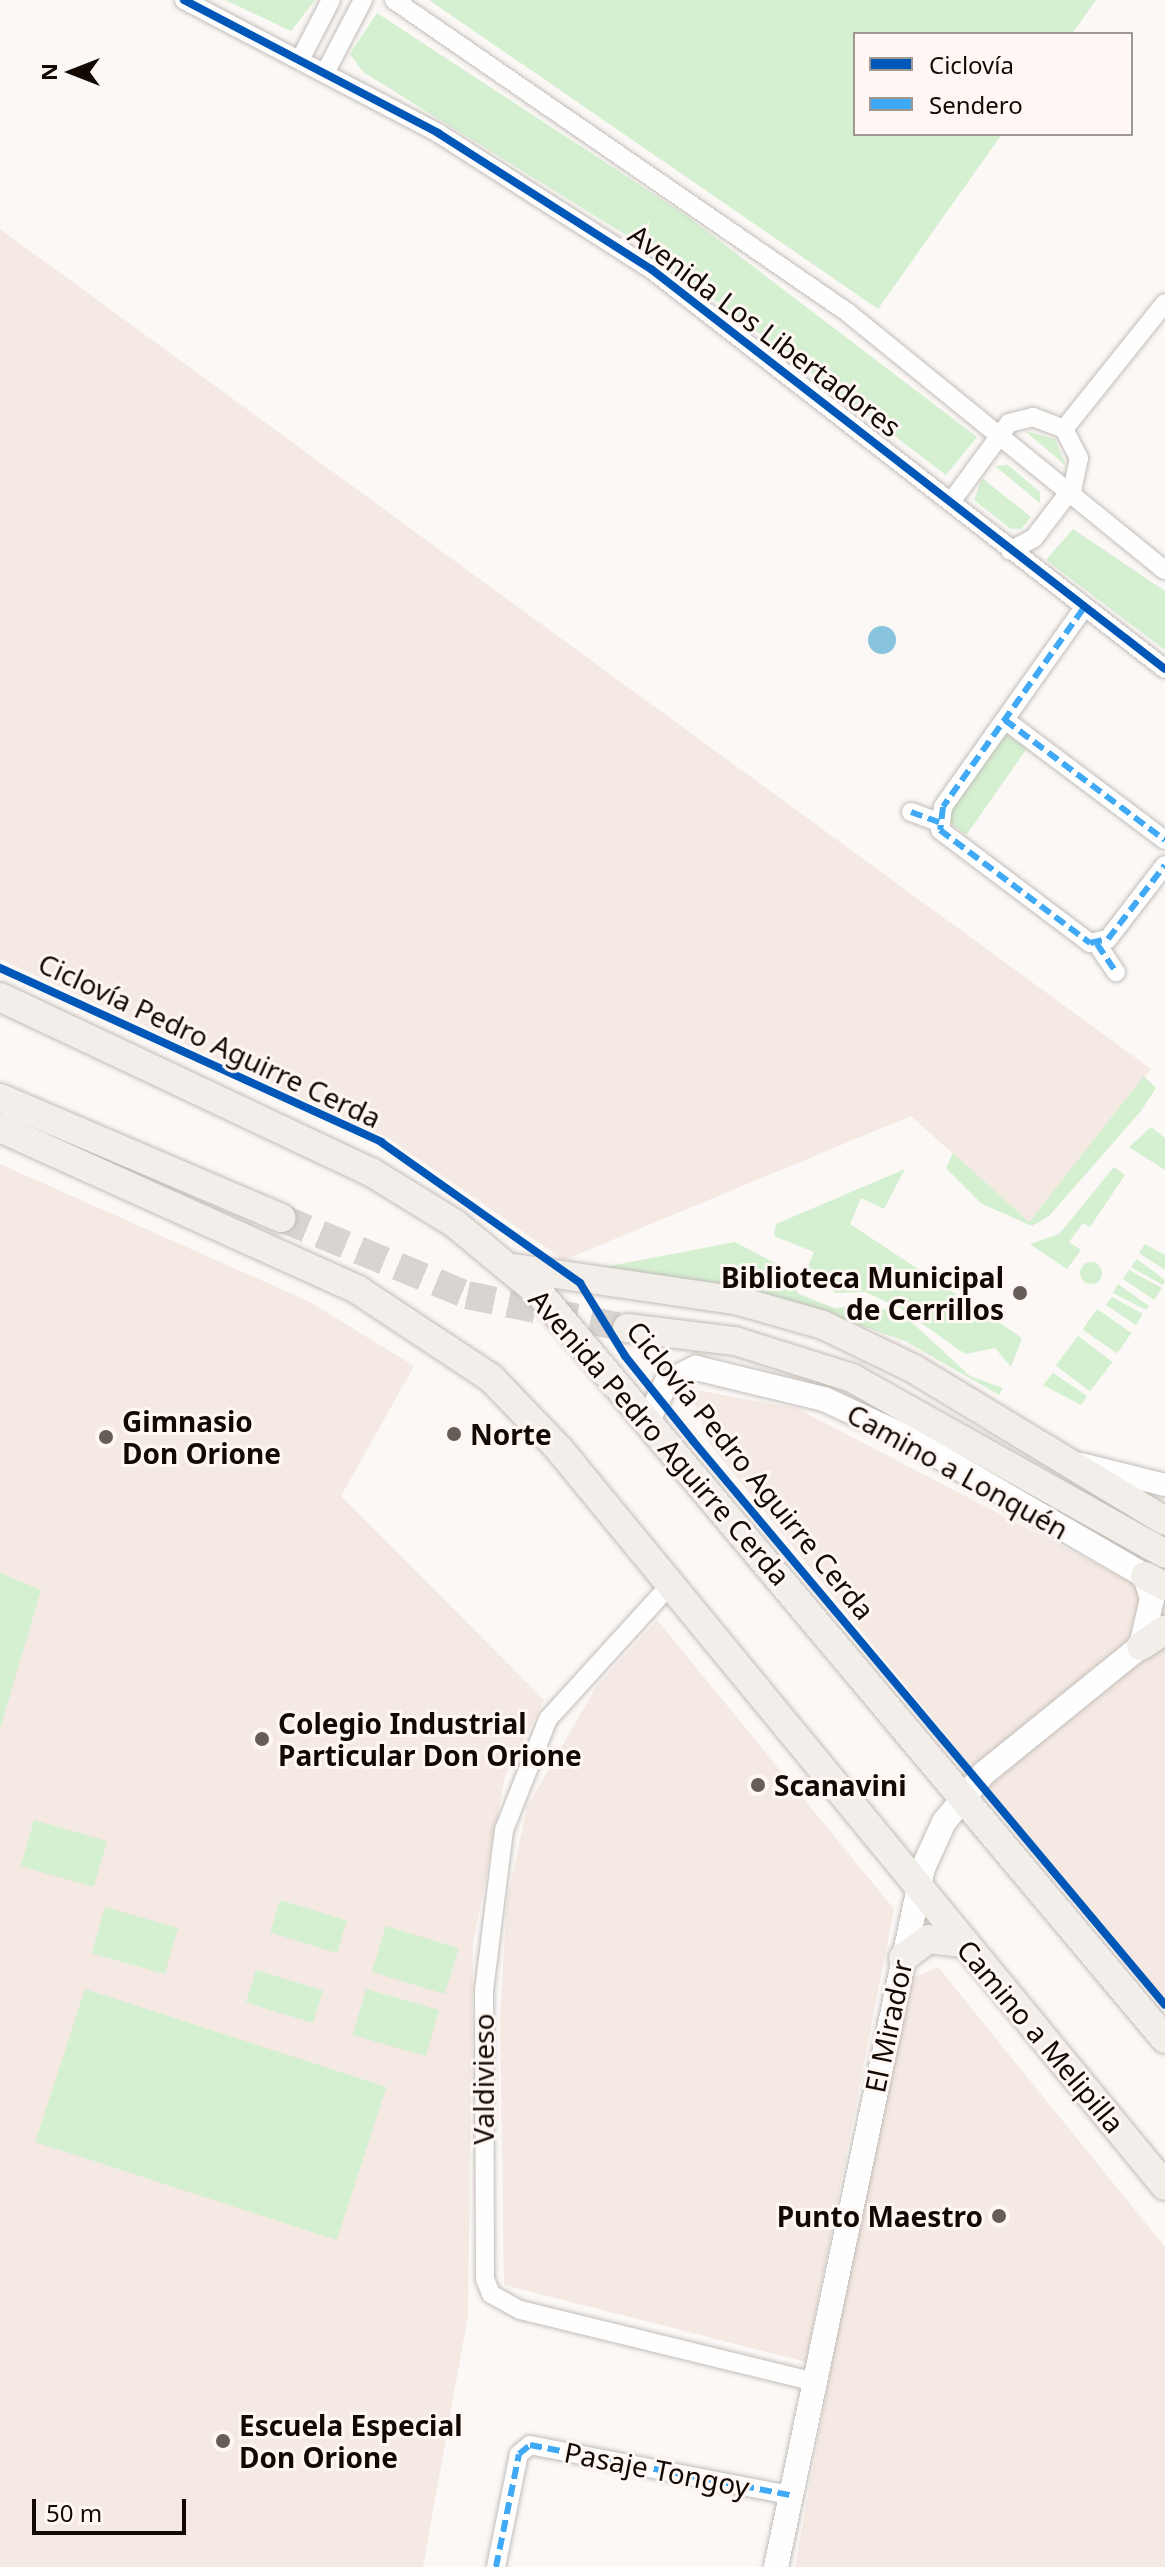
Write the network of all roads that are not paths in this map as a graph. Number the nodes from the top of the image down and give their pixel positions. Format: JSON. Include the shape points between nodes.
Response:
{"nodes":[{"id":1,"x":184,"y":0,"type":"edge"},
{"id":2,"x":331,"y":0,"type":"edge"},
{"id":3,"x":363,"y":0,"type":"edge"},
{"id":4,"x":394,"y":0,"type":"edge"},
{"id":5,"x":301,"y":58,"type":"junction"},
{"id":6,"x":326,"y":71,"type":"junction"},
{"id":7,"x":1165,"y":303,"type":"edge"},
{"id":8,"x":1064,"y":429,"type":"junction"},
{"id":9,"x":996,"y":436,"type":"junction"},
{"id":10,"x":1068,"y":496,"type":"junction"},
{"id":11,"x":951,"y":502,"type":"junction"},
{"id":12,"x":1010,"y":551,"type":"junction"},
{"id":13,"x":1165,"y":570,"type":"edge"},
{"id":14,"x":1083,"y":609,"type":"junction"},
{"id":15,"x":1165,"y":669,"type":"edge"},
{"id":16,"x":1005,"y":720,"type":"junction"},
{"id":17,"x":911,"y":812,"type":"dead end"},
{"id":18,"x":939,"y":822,"type":"junction"},
{"id":19,"x":1165,"y":840,"type":"edge"},
{"id":20,"x":1165,"y":865,"type":"edge"},
{"id":21,"x":1097,"y":944,"type":"junction"},
{"id":22,"x":1116,"y":972,"type":"dead end"},
{"id":23,"x":0,"y":997,"type":"edge"},
{"id":24,"x":0,"y":1098,"type":"edge"},
{"id":25,"x":0,"y":1128,"type":"edge"},
{"id":26,"x":281,"y":1218,"type":"tunnel mouth"},
{"id":27,"x":509,"y":1267,"type":"junction"},
{"id":28,"x":627,"y":1328,"type":"tunnel mouth"},
{"id":29,"x":649,"y":1418,"type":"junction"},
{"id":30,"x":1068,"y":1460,"type":"junction"},
{"id":31,"x":1165,"y":1485,"type":"edge"},
{"id":32,"x":1165,"y":1521,"type":"edge"},
{"id":33,"x":1165,"y":1554,"type":"edge"},
{"id":34,"x":1155,"y":1581,"type":"edge"},
{"id":35,"x":670,"y":1585,"type":"junction"},
{"id":36,"x":1153,"y":1638,"type":"edge"},
{"id":37,"x":963,"y":1795,"type":"junction"},
{"id":38,"x":917,"y":1887,"type":"junction"},
{"id":39,"x":962,"y":1943,"type":"junction"},
{"id":40,"x":903,"y":1958,"type":"junction"},
{"id":41,"x":1165,"y":2039,"type":"edge"},
{"id":42,"x":1165,"y":2186,"type":"edge"},
{"id":43,"x":812,"y":2381,"type":"junction"},
{"id":44,"x":790,"y":2495,"type":"junction"},
{"id":45,"x":496,"y":2567,"type":"edge"},
{"id":46,"x":776,"y":2567,"type":"edge"}],
"edges":[{"from":1,"to":5,"type":"street","name":"Avenida Los Libertadores"},
{"from":2,"to":5,"type":"street"},
{"from":3,"to":6,"type":"street"},
{"from":4,"to":9,"type":"street","name":"Avenida Los Libertadores","via":[[764,252]]},
{"from":5,"to":6,"type":"street","name":"Avenida Los Libertadores"},
{"from":6,"to":11,"type":"street","name":"Avenida Los Libertadores","via":[[651,269]]},
{"from":7,"to":8,"type":"street"},
{"from":8,"to":9,"type":"street","via":[[1033,417]]},
{"from":8,"to":10,"type":"street","via":[[1079,458]]},
{"from":9,"to":10,"type":"street","name":"Avenida Los Libertadores"},
{"from":9,"to":11,"type":"street"},
{"from":10,"to":12,"type":"street","via":[[1034,538]]},
{"from":10,"to":13,"type":"street","name":"Avenida Los Libertadores"},
{"from":11,"to":12,"type":"street","name":"Avenida Los Libertadores"},
{"from":12,"to":14,"type":"street","name":"Avenida Los Libertadores"},
{"from":14,"to":15,"type":"street","name":"Avenida Los Libertadores"},
{"from":14,"to":16,"type":"street"},
{"from":16,"to":18,"type":"street"},
{"from":16,"to":19,"type":"street"},
{"from":17,"to":18,"type":"street"},
{"from":18,"to":21,"type":"street","via":[[944,836]]},
{"from":20,"to":21,"type":"street"},
{"from":21,"to":22,"type":"street"},
{"from":23,"to":27,"type":"main road","name":"Avenida Pedro Aguirre Cerda","via":[[347,1158],[426,1203]]},
{"from":24,"to":26,"type":"main road"},
{"from":25,"to":35,"type":"main road","via":[[424,1327],[517,1403]]},
{"from":27,"to":29,"type":"main road","name":"Avenida Pedro Aguirre Cerda","via":[[573,1327]]},
{"from":27,"to":30,"type":"main road","via":[[795,1315],[914,1369]]},
{"from":28,"to":33,"type":"main road","via":[[735,1341],[852,1378]]},
{"from":29,"to":34,"type":"main road","name":"Camino a Lonquén","via":[[666,1383],[687,1370],[793,1388],[902,1435]]},
{"from":29,"to":37,"type":"main road","name":"Avenida Pedro Aguirre Cerda"},
{"from":30,"to":31,"type":"street"},
{"from":30,"to":32,"type":"main road"},
{"from":34,"to":36,"type":"main road","name":"El Mirador"},
{"from":35,"to":38,"type":"main road"},
{"from":35,"to":43,"type":"street","name":"Valdivieso","via":[[548,1719],[504,1830],[484,1990],[485,2279],[491,2294],[520,2310]]},
{"from":36,"to":37,"type":"main road","name":"El Mirador"},
{"from":37,"to":38,"type":"main road","name":"El Mirador"},
{"from":37,"to":41,"type":"main road"},
{"from":38,"to":39,"type":"main road","name":"Camino a Melipilla"},
{"from":38,"to":40,"type":"main road","name":"El Mirador"},
{"from":39,"to":40,"type":"main road","via":[[928,1939]]},
{"from":39,"to":42,"type":"main road","name":"Camino a Melipilla"},
{"from":40,"to":43,"type":"main road","name":"El Mirador"},
{"from":43,"to":44,"type":"main road","name":"El Mirador"},
{"from":44,"to":45,"type":"street","name":"Pasaje Tongoy","via":[[525,2447]]},
{"from":44,"to":46,"type":"main road","name":"El Mirador"}]}
